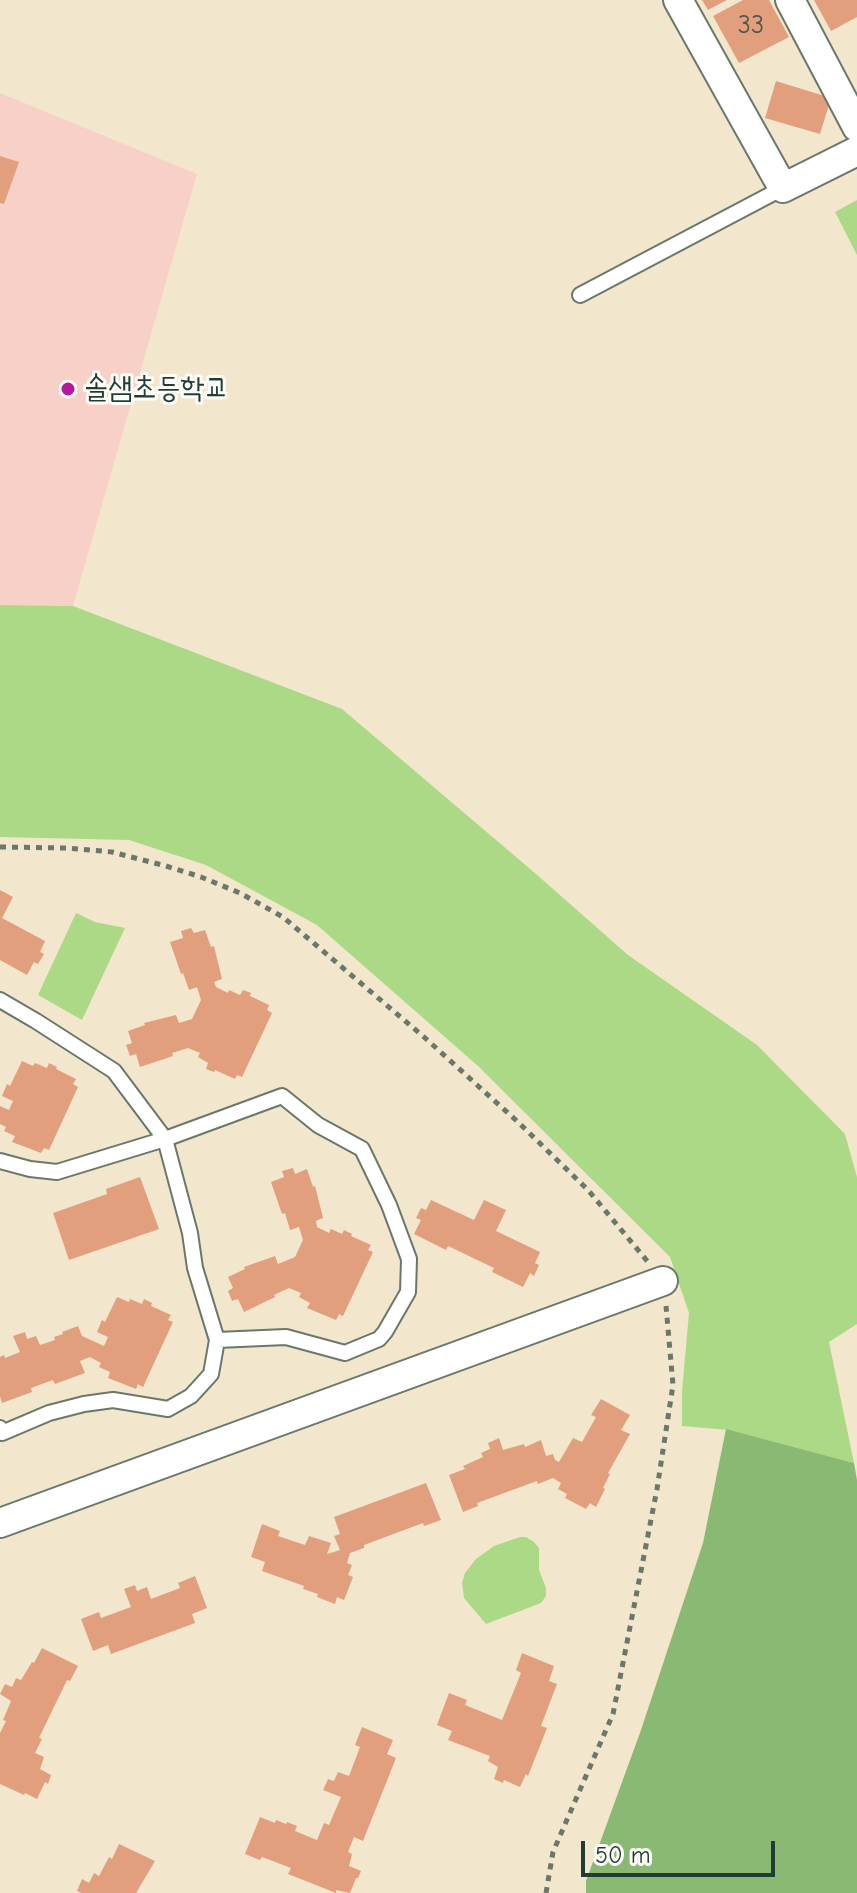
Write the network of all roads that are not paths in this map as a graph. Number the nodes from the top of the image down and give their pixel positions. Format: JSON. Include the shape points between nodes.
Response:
{"nodes":[{"id":1,"x":678,"y":0,"type":"edge"},
{"id":2,"x":790,"y":0,"type":"edge"},
{"id":3,"x":857,"y":127,"type":"edge"},
{"id":4,"x":857,"y":151,"type":"edge"},
{"id":5,"x":783,"y":188,"type":"junction"},
{"id":6,"x":580,"y":295,"type":"dead end"},
{"id":7,"x":0,"y":1000,"type":"edge"},
{"id":8,"x":165,"y":1139,"type":"junction"},
{"id":9,"x":0,"y":1161,"type":"edge"},
{"id":10,"x":663,"y":1281,"type":"road end"},
{"id":11,"x":217,"y":1340,"type":"junction"},
{"id":12,"x":0,"y":1428,"type":"edge"},
{"id":13,"x":0,"y":1523,"type":"edge"}],
"edges":[{"from":1,"to":5,"type":"street"},
{"from":2,"to":3,"type":"street"},
{"from":4,"to":5,"type":"street"},
{"from":5,"to":6,"type":"lane"},
{"from":7,"to":8,"type":"lane","via":[[114,1071]]},
{"from":8,"to":9,"type":"lane","via":[[57,1172]]},
{"from":8,"to":11,"type":"lane"},
{"from":8,"to":11,"type":"lane","via":[[282,1096],[318,1125],[362,1149],[409,1259],[408,1292],[385,1332],[357,1349],[345,1353],[286,1337]]},
{"from":10,"to":13,"type":"street"},
{"from":11,"to":12,"type":"lane","via":[[211,1374],[191,1396],[168,1409],[113,1400],[49,1413],[2,1433]]}]}
